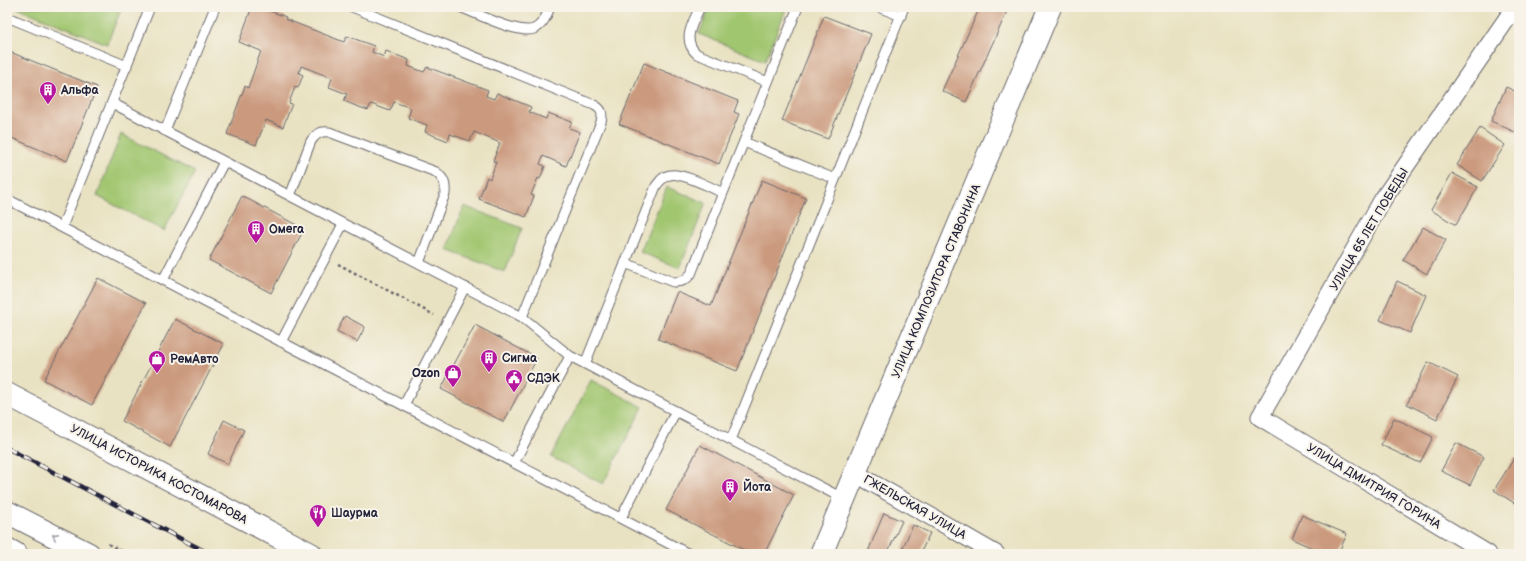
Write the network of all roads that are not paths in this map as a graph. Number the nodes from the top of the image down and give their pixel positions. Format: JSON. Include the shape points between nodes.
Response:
{"nodes":[{"id":1,"x":150,"y":7,"type":"edge"},
{"id":2,"x":215,"y":7,"type":"edge"},
{"id":3,"x":352,"y":7,"type":"edge"},
{"id":4,"x":460,"y":7,"type":"edge"},
{"id":5,"x":550,"y":7,"type":"edge"},
{"id":6,"x":700,"y":7,"type":"edge"},
{"id":7,"x":798,"y":7,"type":"edge"},
{"id":8,"x":878,"y":7,"type":"edge"},
{"id":9,"x":904,"y":7,"type":"edge"},
{"id":10,"x":1050,"y":7,"type":"edge"},
{"id":11,"x":1515,"y":7,"type":"edge"},
{"id":12,"x":900,"y":16,"type":"junction"},
{"id":13,"x":7,"y":19,"type":"edge"},
{"id":14,"x":127,"y":66,"type":"junction"},
{"id":15,"x":768,"y":82,"type":"junction"},
{"id":16,"x":112,"y":103,"type":"junction"},
{"id":17,"x":165,"y":131,"type":"junction"},
{"id":18,"x":744,"y":142,"type":"junction"},
{"id":19,"x":224,"y":162,"type":"junction"},
{"id":20,"x":835,"y":179,"type":"junction"},
{"id":21,"x":723,"y":193,"type":"junction"},
{"id":22,"x":290,"y":196,"type":"junction"},
{"id":23,"x":7,"y":199,"type":"edge"},
{"id":24,"x":342,"y":224,"type":"junction"},
{"id":25,"x":62,"y":228,"type":"junction"},
{"id":26,"x":419,"y":263,"type":"junction"},
{"id":27,"x":625,"y":263,"type":"junction"},
{"id":28,"x":163,"y":280,"type":"junction"},
{"id":29,"x":465,"y":287,"type":"junction"},
{"id":30,"x":522,"y":317,"type":"junction"},
{"id":31,"x":281,"y":342,"type":"junction"},
{"id":32,"x":570,"y":356,"type":"junction"},
{"id":33,"x":585,"y":364,"type":"junction"},
{"id":34,"x":7,"y":394,"type":"edge"},
{"id":35,"x":404,"y":405,"type":"junction"},
{"id":36,"x":676,"y":411,"type":"junction"},
{"id":37,"x":1260,"y":417,"type":"joint"},
{"id":38,"x":731,"y":440,"type":"junction"},
{"id":39,"x":514,"y":463,"type":"junction"},
{"id":40,"x":856,"y":473,"type":"junction"},
{"id":41,"x":844,"y":499,"type":"junction"},
{"id":42,"x":7,"y":512,"type":"edge"},
{"id":43,"x":621,"y":518,"type":"junction"},
{"id":44,"x":7,"y":549,"type":"edge"},
{"id":45,"x":16,"y":554,"type":"edge"},
{"id":46,"x":89,"y":554,"type":"edge"},
{"id":47,"x":311,"y":554,"type":"edge"},
{"id":48,"x":689,"y":554,"type":"edge"},
{"id":49,"x":821,"y":554,"type":"edge"},
{"id":50,"x":996,"y":554,"type":"edge"},
{"id":51,"x":1488,"y":554,"type":"edge"}],
"edges":[{"from":1,"to":14,"type":"lane"},
{"from":2,"to":17,"type":"lane"},
{"from":3,"to":30,"type":"lane","via":[[600,108],[600,122]]},
{"from":4,"to":5,"type":"lane","via":[[516,30],[527,31],[540,25]]},
{"from":6,"to":15,"type":"lane","via":[[689,34],[691,49],[697,54]]},
{"from":7,"to":15,"type":"lane"},
{"from":8,"to":12,"type":"lane"},
{"from":9,"to":12,"type":"lane"},
{"from":10,"to":40,"type":"main road","name":"УЛИЦА КОМПОЗИТОРА СТАВОНИНА"},
{"from":11,"to":37,"type":"street","name":"УЛИЦА 65 ЛЕТ ПОБЕДЫ","via":[[1383,199]]},
{"from":12,"to":20,"type":"lane"},
{"from":13,"to":14,"type":"lane"},
{"from":14,"to":16,"type":"lane"},
{"from":15,"to":18,"type":"lane"},
{"from":16,"to":17,"type":"lane"},
{"from":16,"to":25,"type":"lane"},
{"from":17,"to":19,"type":"lane"},
{"from":18,"to":20,"type":"lane"},
{"from":18,"to":21,"type":"lane"},
{"from":19,"to":22,"type":"lane"},
{"from":19,"to":28,"type":"lane"},
{"from":20,"to":38,"type":"lane"},
{"from":21,"to":27,"type":"lane","via":[[679,175],[662,178],[656,186]]},
{"from":21,"to":27,"type":"lane","via":[[691,274],[686,280],[672,282]]},
{"from":22,"to":24,"type":"lane"},
{"from":22,"to":26,"type":"lane","via":[[311,141],[316,134],[323,131],[436,172],[446,184],[445,194]]},
{"from":23,"to":25,"type":"lane"},
{"from":24,"to":26,"type":"lane"},
{"from":24,"to":31,"type":"lane"},
{"from":25,"to":28,"type":"lane"},
{"from":26,"to":29,"type":"lane"},
{"from":27,"to":33,"type":"lane"},
{"from":28,"to":31,"type":"lane"},
{"from":29,"to":30,"type":"lane"},
{"from":29,"to":35,"type":"lane"},
{"from":30,"to":32,"type":"lane"},
{"from":31,"to":35,"type":"lane"},
{"from":32,"to":33,"type":"lane"},
{"from":32,"to":39,"type":"lane"},
{"from":33,"to":36,"type":"lane"},
{"from":34,"to":47,"type":"main road","name":"УЛИЦА ИСТОРИКА КОСТОМАРОВА"},
{"from":35,"to":39,"type":"lane"},
{"from":36,"to":38,"type":"lane"},
{"from":36,"to":43,"type":"lane"},
{"from":37,"to":51,"type":"street","name":"УЛИЦА ДМИТРИЯ ГОРИНА"},
{"from":38,"to":41,"type":"lane"},
{"from":39,"to":43,"type":"lane"},
{"from":40,"to":41,"type":"main road","name":"УЛИЦА КОМПОЗИТОРА СТАВОНИНА"},
{"from":40,"to":50,"type":"street","name":"ГЖЕЛЬСКАЯ УЛИЦА"},
{"from":41,"to":49,"type":"main road","name":"УЛИЦА КОМПОЗИТОРА СТАВОНИНА"},
{"from":46,"to":42,"type":"main road","one_way":true},
{"from":43,"to":48,"type":"lane"},
{"from":44,"to":45,"type":"main road"}]}
